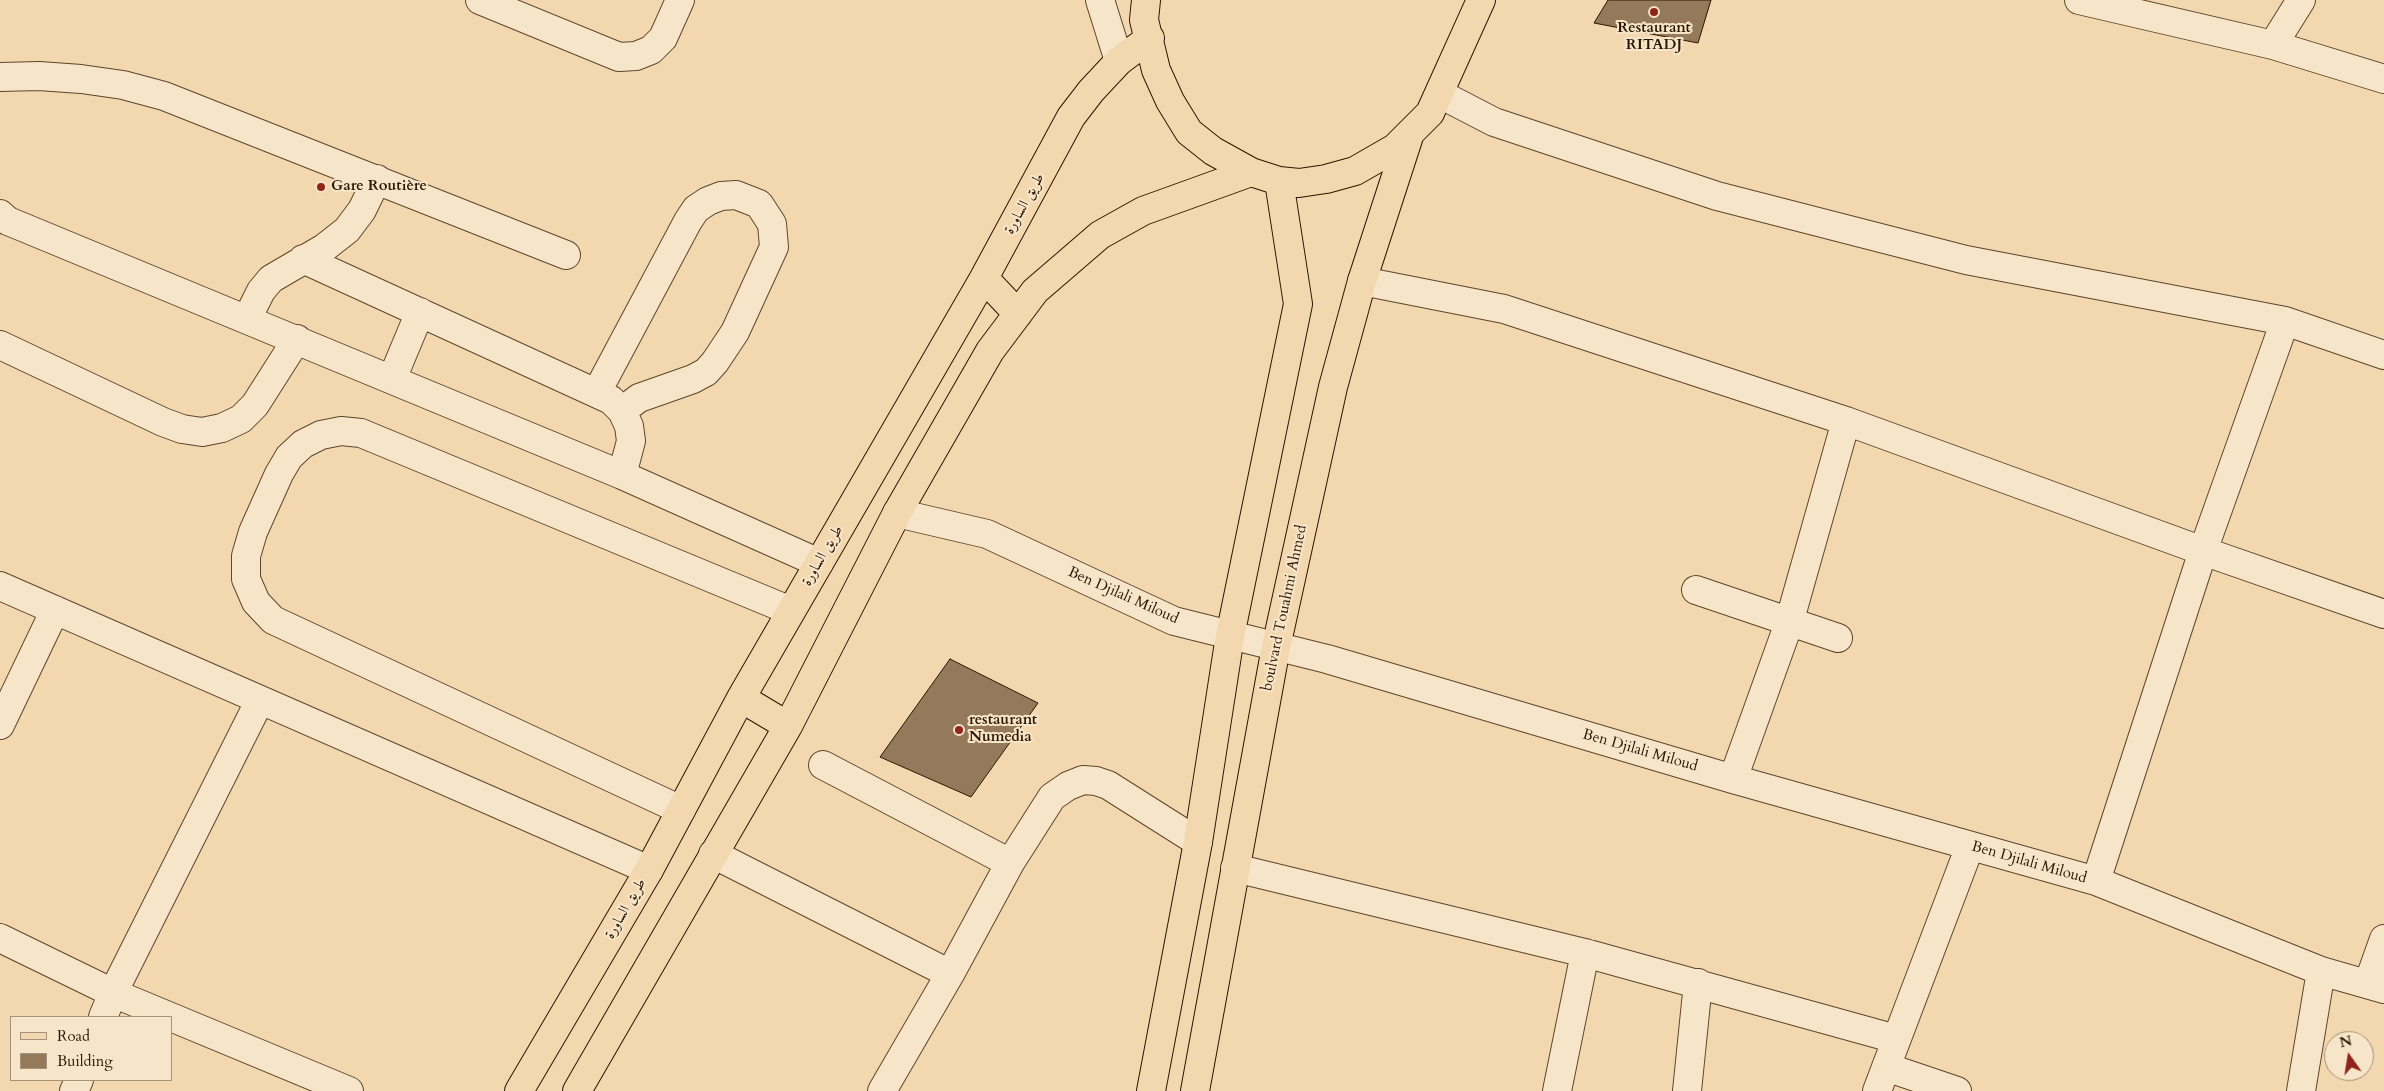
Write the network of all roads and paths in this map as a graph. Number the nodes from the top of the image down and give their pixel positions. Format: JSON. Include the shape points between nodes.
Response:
{"nodes":[{"id":1,"x":480,"y":0,"type":"edge"},
{"id":2,"x":680,"y":0,"type":"edge"},
{"id":3,"x":1100,"y":0,"type":"edge"},
{"id":4,"x":1146,"y":0,"type":"edge"},
{"id":5,"x":1481,"y":0,"type":"edge"},
{"id":6,"x":2079,"y":0,"type":"edge"},
{"id":7,"x":2301,"y":0,"type":"edge"},
{"id":8,"x":1150,"y":38,"type":"junction"},
{"id":9,"x":2273,"y":46,"type":"junction"},
{"id":10,"x":1119,"y":61,"type":"junction"},
{"id":11,"x":0,"y":77,"type":"edge"},
{"id":12,"x":2384,"y":79,"type":"edge"},
{"id":13,"x":1440,"y":94,"type":"junction"},
{"id":14,"x":1410,"y":133,"type":"junction"},
{"id":15,"x":1251,"y":172,"type":"junction"},
{"id":16,"x":377,"y":179,"type":"junction"},
{"id":17,"x":1279,"y":181,"type":"junction"},
{"id":18,"x":0,"y":214,"type":"edge"},
{"id":19,"x":566,"y":255,"type":"dead end"},
{"id":20,"x":303,"y":259,"type":"junction"},
{"id":21,"x":984,"y":278,"type":"junction"},
{"id":22,"x":1362,"y":281,"type":"junction"},
{"id":23,"x":420,"y":312,"type":"junction"},
{"id":24,"x":1018,"y":314,"type":"junction"},
{"id":25,"x":247,"y":319,"type":"junction"},
{"id":26,"x":2285,"y":321,"type":"junction"},
{"id":27,"x":297,"y":339,"type":"junction"},
{"id":28,"x":0,"y":344,"type":"edge"},
{"id":29,"x":2384,"y":355,"type":"edge"},
{"id":30,"x":392,"y":379,"type":"junction"},
{"id":31,"x":602,"y":382,"type":"junction"},
{"id":32,"x":651,"y":393,"type":"junction"},
{"id":33,"x":622,"y":411,"type":"junction"},
{"id":34,"x":1846,"y":421,"type":"junction"},
{"id":35,"x":622,"y":475,"type":"junction"},
{"id":36,"x":897,"y":513,"type":"junction"},
{"id":37,"x":2202,"y":551,"type":"junction"},
{"id":38,"x":819,"y":563,"type":"junction"},
{"id":39,"x":0,"y":586,"type":"edge"},
{"id":40,"x":1696,"y":590,"type":"dead end"},
{"id":41,"x":55,"y":610,"type":"junction"},
{"id":42,"x":791,"y":611,"type":"junction"},
{"id":43,"x":2384,"y":614,"type":"edge"},
{"id":44,"x":1789,"y":623,"type":"junction"},
{"id":45,"x":1230,"y":636,"type":"junction"},
{"id":46,"x":1838,"y":638,"type":"dead end"},
{"id":47,"x":1276,"y":647,"type":"junction"},
{"id":48,"x":741,"y":698,"type":"junction"},
{"id":49,"x":260,"y":700,"type":"junction"},
{"id":50,"x":0,"y":725,"type":"edge"},
{"id":51,"x":788,"y":726,"type":"junction"},
{"id":52,"x":823,"y":765,"type":"dead end"},
{"id":53,"x":1733,"y":779,"type":"junction"},
{"id":54,"x":681,"y":810,"type":"junction"},
{"id":55,"x":1198,"y":842,"type":"junction"},
{"id":56,"x":1970,"y":846,"type":"junction"},
{"id":57,"x":713,"y":854,"type":"junction"},
{"id":58,"x":1010,"y":863,"type":"junction"},
{"id":59,"x":1235,"y":868,"type":"junction"},
{"id":60,"x":649,"y":870,"type":"junction"},
{"id":61,"x":2096,"y":882,"type":"junction"},
{"id":62,"x":0,"y":938,"type":"edge"},
{"id":63,"x":2384,"y":939,"type":"edge"},
{"id":64,"x":1585,"y":952,"type":"junction"},
{"id":65,"x":2320,"y":970,"type":"junction"},
{"id":66,"x":950,"y":974,"type":"junction"},
{"id":67,"x":1698,"y":983,"type":"junction"},
{"id":68,"x":2376,"y":987,"type":"edge"},
{"id":69,"x":108,"y":1005,"type":"edge"},
{"id":70,"x":139,"y":1016,"type":"edge"},
{"id":71,"x":172,"y":1028,"type":"edge"},
{"id":72,"x":1896,"y":1039,"type":"junction"},
{"id":73,"x":1882,"y":1079,"type":"edge"},
{"id":74,"x":349,"y":1091,"type":"edge"},
{"id":75,"x":519,"y":1091,"type":"edge"},
{"id":76,"x":576,"y":1091,"type":"edge"},
{"id":77,"x":882,"y":1091,"type":"edge"},
{"id":78,"x":1151,"y":1091,"type":"edge"},
{"id":79,"x":1195,"y":1091,"type":"edge"},
{"id":80,"x":1557,"y":1091,"type":"edge"},
{"id":81,"x":1687,"y":1091,"type":"edge"},
{"id":82,"x":1957,"y":1091,"type":"edge"},
{"id":83,"x":2301,"y":1091,"type":"edge"}],
"edges":[{"from":1,"to":2,"type":"street","via":[[604,52],[636,56],[651,50],[663,38]]},
{"from":3,"to":10,"type":"street"},
{"from":4,"to":8,"type":"main road","via":[[1144,20]]},
{"from":5,"to":13,"type":"main road"},
{"from":6,"to":9,"type":"street"},
{"from":7,"to":9,"type":"street"},
{"from":8,"to":10,"type":"main road","name":"طريق الساورة"},
{"from":8,"to":15,"type":"main road","via":[[1156,70],[1189,132],[1213,151]]},
{"from":9,"to":12,"type":"street"},
{"from":10,"to":21,"type":"main road","name":"طريق الساورة","via":[[1071,117]]},
{"from":11,"to":16,"type":"street","via":[[81,79],[123,85],[164,96]]},
{"from":13,"to":14,"type":"main road","via":[[1430,113]]},
{"from":13,"to":26,"type":"street","via":[[1494,122],[1717,196],[1966,260]]},
{"from":14,"to":17,"type":"main road","via":[[1395,148],[1355,171],[1326,179]]},
{"from":14,"to":22,"type":"main road","name":"boulvard Touahmi Ahmed"},
{"from":15,"to":17,"type":"main road"},
{"from":15,"to":24,"type":"main road","via":[[1142,211],[1100,235],[1040,286]]},
{"from":16,"to":19,"type":"street"},
{"from":16,"to":20,"type":"street","via":[[362,210],[347,230]]},
{"from":17,"to":45,"type":"main road","via":[[1298,304]]},
{"from":18,"to":25,"type":"street","via":[[25,228]]},
{"from":20,"to":23,"type":"street"},
{"from":20,"to":25,"type":"street","via":[[270,278]]},
{"from":21,"to":24,"type":"main road"},
{"from":21,"to":38,"type":"main road","name":"طريق الساورة"},
{"from":22,"to":34,"type":"street","via":[[1504,309]]},
{"from":22,"to":47,"type":"main road","name":"boulvard Touahmi Ahmed","via":[[1333,387]]},
{"from":23,"to":30,"type":"street"},
{"from":23,"to":31,"type":"street"},
{"from":24,"to":36,"type":"main road","via":[[990,351]]},
{"from":25,"to":27,"type":"street"},
{"from":26,"to":29,"type":"street"},
{"from":26,"to":37,"type":"street"},
{"from":27,"to":28,"type":"street","via":[[255,405],[241,419],[202,432],[162,422]]},
{"from":27,"to":30,"type":"street"},
{"from":30,"to":35,"type":"street"},
{"from":31,"to":32,"type":"street"},
{"from":31,"to":32,"type":"street","via":[[696,209],[721,196],[749,198],[767,213],[772,224],[774,247],[735,332],[706,372]]},
{"from":31,"to":33,"type":"street","via":[[611,400]]},
{"from":32,"to":33,"type":"street","via":[[638,398]]},
{"from":33,"to":35,"type":"street","via":[[631,441]]},
{"from":34,"to":37,"type":"street"},
{"from":34,"to":44,"type":"street"},
{"from":35,"to":38,"type":"street"},
{"from":36,"to":45,"type":"street","name":"Ben Djilali Miloud","via":[[987,534],[1174,621]]},
{"from":36,"to":51,"type":"main road"},
{"from":37,"to":43,"type":"street"},
{"from":37,"to":61,"type":"street"},
{"from":38,"to":42,"type":"main road","name":"طريق الساورة"},
{"from":39,"to":41,"type":"street"},
{"from":40,"to":44,"type":"street"},
{"from":41,"to":49,"type":"street"},
{"from":41,"to":50,"type":"street"},
{"from":42,"to":48,"type":"main road","name":"طريق الساورة"},
{"from":42,"to":54,"type":"street","via":[[361,432],[321,435],[289,457],[279,474],[246,556],[246,580],[256,602],[273,620]]},
{"from":44,"to":46,"type":"street"},
{"from":44,"to":53,"type":"street"},
{"from":45,"to":47,"type":"street","name":"Ben Djilali Miloud"},
{"from":45,"to":55,"type":"main road"},
{"from":47,"to":53,"type":"street","name":"Ben Djilali Miloud","via":[[1327,659]]},
{"from":47,"to":59,"type":"main road","name":"boulvard Touahmi Ahmed"},
{"from":48,"to":51,"type":"main road"},
{"from":48,"to":54,"type":"main road","name":"طريق الساورة"},
{"from":49,"to":60,"type":"street"},
{"from":49,"to":69,"type":"street"},
{"from":51,"to":57,"type":"main road"},
{"from":52,"to":58,"type":"street"},
{"from":53,"to":56,"type":"street","name":"Ben Djilali Miloud"},
{"from":54,"to":60,"type":"main road","name":"طريق الساورة"},
{"from":55,"to":58,"type":"street","via":[[1108,785],[1083,780],[1052,798]]},
{"from":55,"to":78,"type":"main road"},
{"from":56,"to":61,"type":"street","name":"Ben Djilali Miloud"},
{"from":56,"to":72,"type":"street"},
{"from":57,"to":66,"type":"street"},
{"from":57,"to":76,"type":"main road"},
{"from":58,"to":66,"type":"street"},
{"from":59,"to":64,"type":"street"},
{"from":59,"to":79,"type":"main road","name":"boulvard Touahmi Ahmed"},
{"from":60,"to":75,"type":"main road","name":"طريق الساورة"},
{"from":61,"to":65,"type":"street","name":"Ben Djilali Miloud"},
{"from":62,"to":69,"type":"street"},
{"from":63,"to":68,"type":"street"},
{"from":64,"to":67,"type":"street"},
{"from":64,"to":80,"type":"street"},
{"from":65,"to":68,"type":"street","name":"Ben Djilali Miloud"},
{"from":65,"to":83,"type":"street"},
{"from":66,"to":77,"type":"street"},
{"from":67,"to":72,"type":"street"},
{"from":67,"to":81,"type":"street"},
{"from":69,"to":70,"type":"street"},
{"from":71,"to":74,"type":"street"},
{"from":72,"to":73,"type":"street"},
{"from":73,"to":82,"type":"street"}]}
